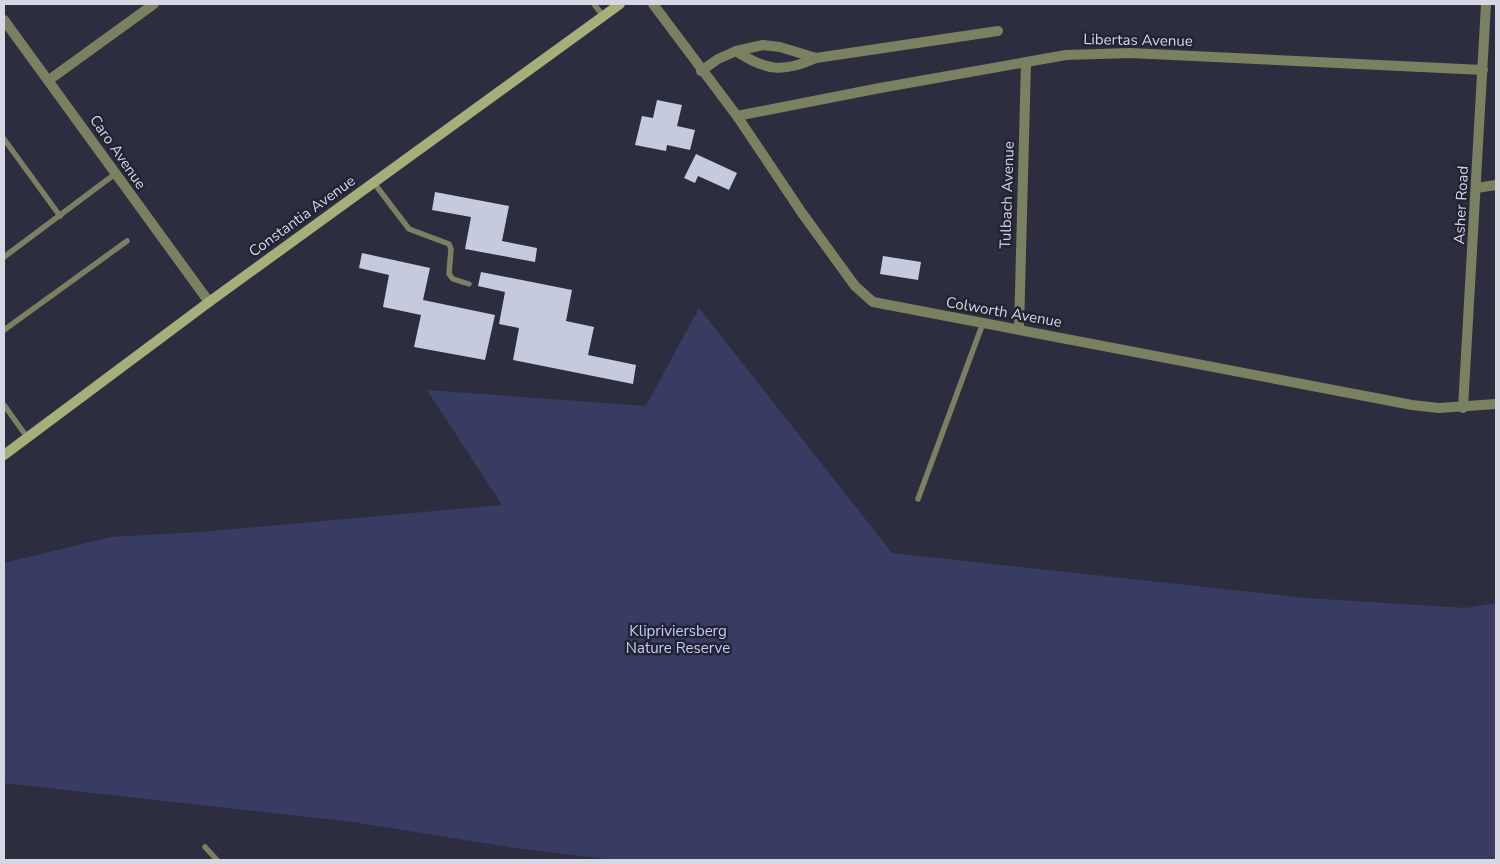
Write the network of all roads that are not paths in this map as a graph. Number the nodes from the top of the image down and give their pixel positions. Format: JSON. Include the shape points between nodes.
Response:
{"nodes":[{"id":1,"x":154,"y":4,"type":"edge"},
{"id":2,"x":594,"y":4,"type":"edge"},
{"id":3,"x":620,"y":4,"type":"edge"},
{"id":4,"x":653,"y":4,"type":"edge"},
{"id":5,"x":1486,"y":4,"type":"edge"},
{"id":6,"x":603,"y":16,"type":"junction"},
{"id":7,"x":4,"y":20,"type":"edge"},
{"id":8,"x":998,"y":30,"type":"dead end"},
{"id":9,"x":736,"y":51,"type":"junction"},
{"id":10,"x":816,"y":58,"type":"junction"},
{"id":11,"x":1026,"y":62,"type":"junction"},
{"id":12,"x":1483,"y":70,"type":"junction"},
{"id":13,"x":701,"y":71,"type":"junction"},
{"id":14,"x":49,"y":80,"type":"junction"},
{"id":15,"x":737,"y":116,"type":"junction"},
{"id":16,"x":4,"y":139,"type":"edge"},
{"id":17,"x":116,"y":174,"type":"junction"},
{"id":18,"x":374,"y":183,"type":"junction"},
{"id":19,"x":1496,"y":185,"type":"edge"},
{"id":20,"x":1476,"y":188,"type":"junction"},
{"id":21,"x":60,"y":216,"type":"junction"},
{"id":22,"x":127,"y":241,"type":"dead end"},
{"id":23,"x":4,"y":256,"type":"edge"},
{"id":24,"x":470,"y":284,"type":"dead end"},
{"id":25,"x":209,"y":302,"type":"junction"},
{"id":26,"x":983,"y":323,"type":"junction"},
{"id":27,"x":1019,"y":329,"type":"junction"},
{"id":28,"x":4,"y":330,"type":"edge"},
{"id":29,"x":1496,"y":404,"type":"edge"},
{"id":30,"x":4,"y":405,"type":"edge"},
{"id":31,"x":1463,"y":408,"type":"junction"},
{"id":32,"x":27,"y":437,"type":"junction"},
{"id":33,"x":4,"y":455,"type":"edge"},
{"id":34,"x":918,"y":499,"type":"dead end"},
{"id":35,"x":205,"y":847,"type":"dead end"},
{"id":36,"x":217,"y":860,"type":"edge"}],
"edges":[{"from":1,"to":14,"type":"street"},
{"from":2,"to":6,"type":"lane"},
{"from":3,"to":6,"type":"street","name":"Constantia Avenue"},
{"from":4,"to":13,"type":"street","name":"Colworth Avenue"},
{"from":5,"to":12,"type":"street","name":"Asher Road"},
{"from":6,"to":18,"type":"street","name":"Constantia Avenue"},
{"from":7,"to":14,"type":"street","name":"Caro Avenue"},
{"from":8,"to":10,"type":"street"},
{"from":9,"to":10,"type":"street","via":[[763,45]]},
{"from":9,"to":10,"type":"street","via":[[755,64],[768,68],[798,66]]},
{"from":9,"to":13,"type":"street"},
{"from":11,"to":12,"type":"street","name":"Libertas Avenue","via":[[1108,52]]},
{"from":11,"to":15,"type":"street","name":"Libertas Avenue"},
{"from":11,"to":27,"type":"street","name":"Tulbach Avenue"},
{"from":12,"to":20,"type":"street","name":"Asher Road"},
{"from":13,"to":15,"type":"street","name":"Colworth Avenue"},
{"from":14,"to":17,"type":"street","name":"Caro Avenue"},
{"from":15,"to":26,"type":"street","name":"Colworth Avenue","via":[[860,292],[882,305]]},
{"from":16,"to":21,"type":"lane"},
{"from":17,"to":21,"type":"lane"},
{"from":17,"to":25,"type":"street","name":"Caro Avenue"},
{"from":18,"to":24,"type":"lane","via":[[409,229],[448,244],[451,249],[448,274]]},
{"from":18,"to":25,"type":"street","name":"Constantia Avenue"},
{"from":19,"to":20,"type":"street"},
{"from":20,"to":31,"type":"street","name":"Asher Road"},
{"from":21,"to":23,"type":"lane"},
{"from":22,"to":28,"type":"lane"},
{"from":25,"to":32,"type":"street","name":"Constantia Avenue"},
{"from":26,"to":27,"type":"street","name":"Colworth Avenue"},
{"from":26,"to":34,"type":"lane"},
{"from":27,"to":31,"type":"street","name":"Colworth Avenue","via":[[1412,405]]},
{"from":29,"to":31,"type":"street","name":"Colworth Avenue"},
{"from":30,"to":32,"type":"lane"},
{"from":32,"to":33,"type":"street","name":"Constantia Avenue"},
{"from":35,"to":36,"type":"lane"}]}
